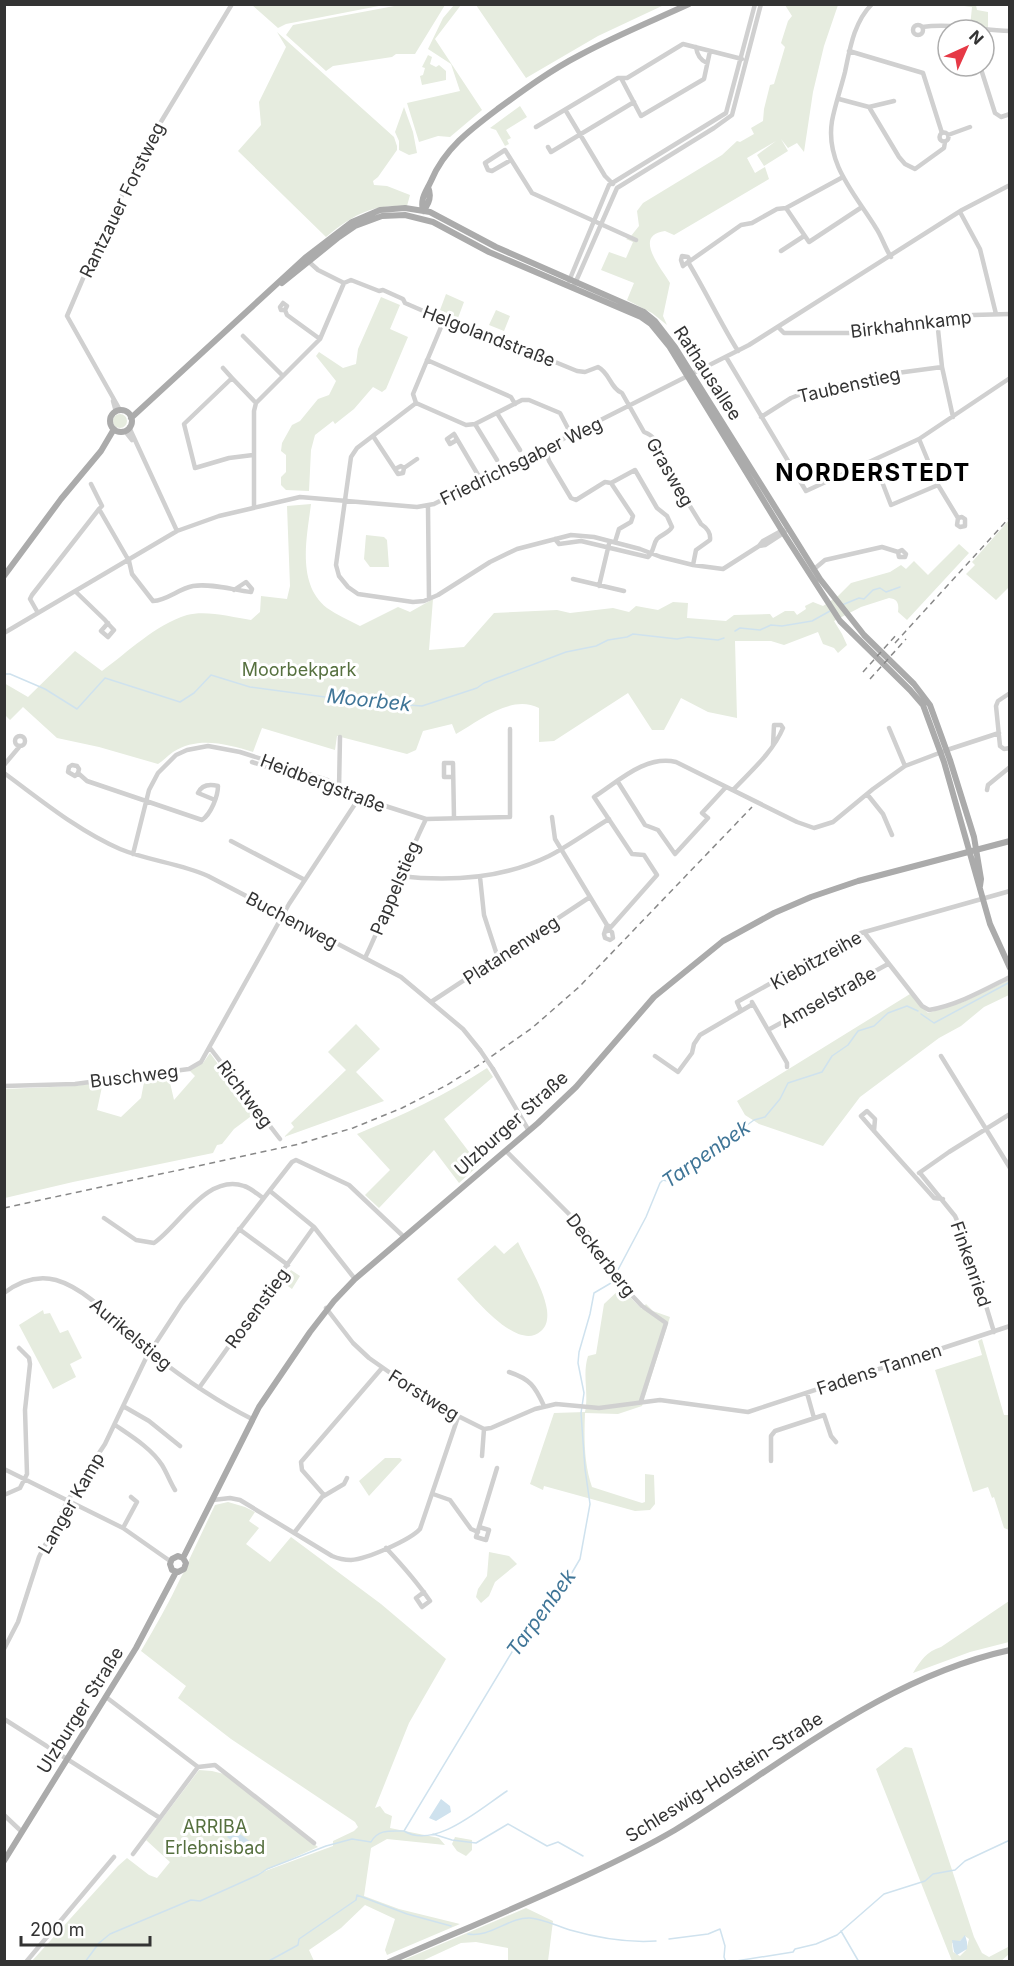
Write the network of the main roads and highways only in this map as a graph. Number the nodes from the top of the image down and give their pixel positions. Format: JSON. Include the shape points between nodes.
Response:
{"nodes":[{"id":1,"x":689,"y":4,"type":"edge"},
{"id":2,"x":422,"y":214,"type":"junction"},
{"id":3,"x":130,"y":416,"type":"junction"},
{"id":4,"x":115,"y":430,"type":"junction"},
{"id":5,"x":810,"y":571,"type":"junction"},
{"id":6,"x":4,"y":576,"type":"edge"},
{"id":7,"x":944,"y":751,"type":"junction"},
{"id":8,"x":1010,"y":841,"type":"edge"},
{"id":9,"x":973,"y":851,"type":"junction"},
{"id":10,"x":1010,"y":968,"type":"edge"},
{"id":11,"x":183,"y":1558,"type":"junction"},
{"id":12,"x":176,"y":1572,"type":"junction"},
{"id":13,"x":1010,"y":1650,"type":"edge"},
{"id":14,"x":4,"y":1861,"type":"edge"},
{"id":15,"x":389,"y":1962,"type":"edge"}],
"edges":[{"from":1,"to":2,"type":"main road","via":[[580,55],[528,87],[456,143],[441,160],[428,187],[428,206]]},
{"from":2,"to":3,"type":"main road","via":[[393,208],[347,225]]},
{"from":2,"to":5,"type":"main road","name":"Rathausallee","via":[[489,252],[644,312],[665,332]]},
{"from":3,"to":4,"type":"main road","via":[[127,429]]},
{"from":3,"to":4,"type":"main road","via":[[118,411],[110,420]]},
{"from":4,"to":6,"type":"main road"},
{"from":5,"to":7,"type":"main road","name":"Rathausallee","via":[[840,621],[919,699]]},
{"from":5,"to":7,"type":"main road","name":"Rathausallee","via":[[874,647],[924,696]]},
{"from":7,"to":9,"type":"main road","name":"Rathausallee","via":[[974,837]]},
{"from":8,"to":9,"type":"main road","name":"Ulzburger Straße"},
{"from":9,"to":10,"type":"main road","name":"Rathausallee","via":[[992,931]]},
{"from":9,"to":11,"type":"main road","name":"Ulzburger Straße","via":[[858,881],[774,913],[733,935],[658,993],[572,1091],[355,1279],[326,1309],[252,1419]]},
{"from":11,"to":12,"type":"main road","name":"Ulzburger Straße","via":[[184,1569]]},
{"from":11,"to":12,"type":"main road","via":[[170,1560],[170,1567]]},
{"from":12,"to":14,"type":"main road","name":"Ulzburger Straße","via":[[136,1648]]},
{"from":13,"to":15,"type":"main road","name":"Schleswig-Holstein-Straße","via":[[945,1669],[887,1696],[833,1726],[657,1840]]}]}
